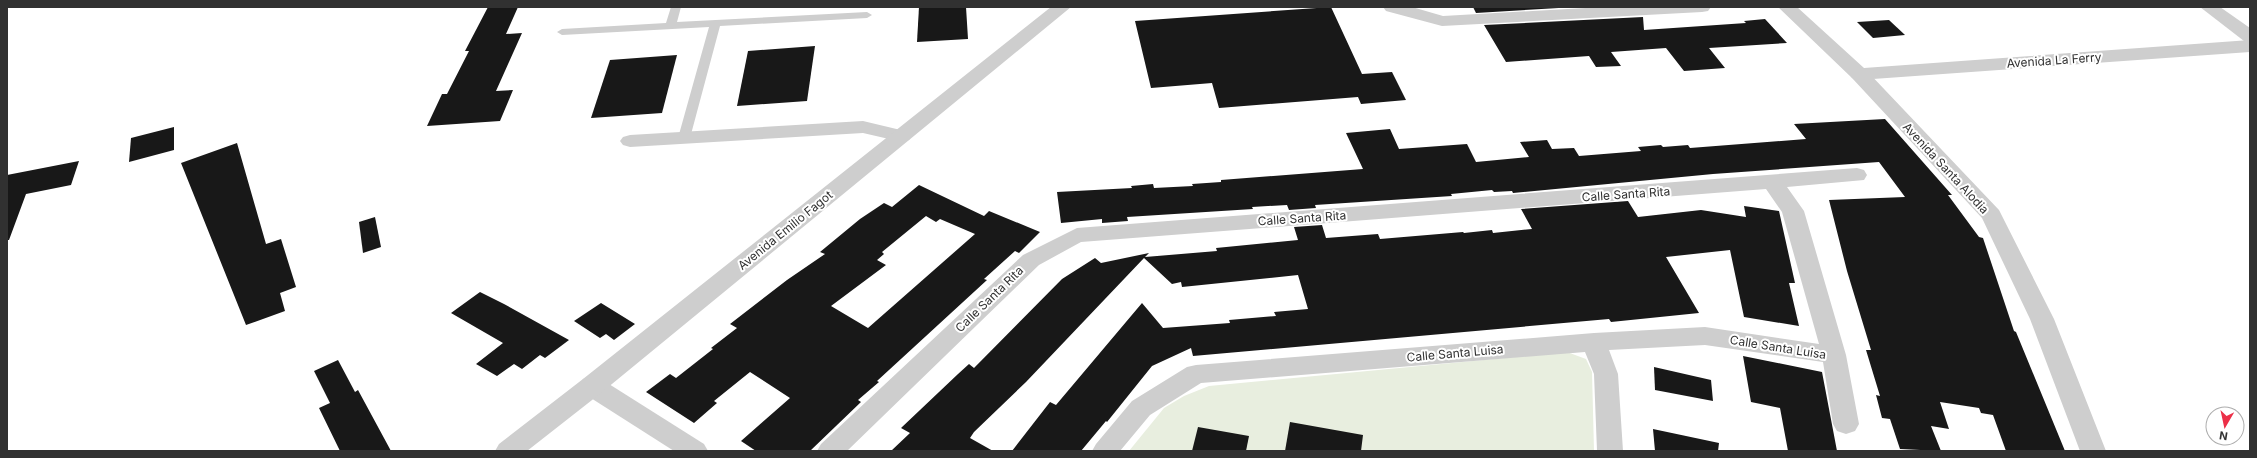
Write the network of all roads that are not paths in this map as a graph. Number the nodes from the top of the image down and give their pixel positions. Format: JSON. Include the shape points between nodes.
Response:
{"nodes":[{"id":1,"x":676,"y":7,"type":"edge"},
{"id":2,"x":1062,"y":7,"type":"edge"},
{"id":3,"x":1392,"y":7,"type":"edge"},
{"id":4,"x":1702,"y":7,"type":"edge"},
{"id":5,"x":1787,"y":7,"type":"edge"},
{"id":6,"x":2208,"y":7,"type":"edge"},
{"id":7,"x":1669,"y":8,"type":"edge"},
{"id":8,"x":867,"y":15,"type":"dead end"},
{"id":9,"x":715,"y":24,"type":"junction"},
{"id":10,"x":670,"y":27,"type":"junction"},
{"id":11,"x":562,"y":32,"type":"dead end"},
{"id":12,"x":2250,"y":36,"type":"edge"},
{"id":13,"x":2250,"y":46,"type":"edge"},
{"id":14,"x":1859,"y":74,"type":"junction"},
{"id":15,"x":902,"y":136,"type":"junction"},
{"id":16,"x":684,"y":138,"type":"junction"},
{"id":17,"x":630,"y":141,"type":"dead end"},
{"id":18,"x":1857,"y":175,"type":"dead end"},
{"id":19,"x":1773,"y":183,"type":"junction"},
{"id":20,"x":1594,"y":342,"type":"junction"},
{"id":21,"x":1834,"y":355,"type":"junction"},
{"id":22,"x":592,"y":386,"type":"junction"},
{"id":23,"x":1846,"y":424,"type":"dead end"},
{"id":24,"x":508,"y":451,"type":"edge"},
{"id":25,"x":695,"y":451,"type":"edge"},
{"id":26,"x":830,"y":451,"type":"edge"},
{"id":27,"x":1105,"y":451,"type":"edge"},
{"id":28,"x":1610,"y":451,"type":"edge"},
{"id":29,"x":2093,"y":451,"type":"edge"}],
"edges":[{"from":1,"to":10,"type":"lane"},
{"from":2,"to":15,"type":"street","name":"Avenida Emilio Fagot"},
{"from":3,"to":7,"type":"street","via":[[1442,21]]},
{"from":4,"to":7,"type":"street"},
{"from":5,"to":14,"type":"street","name":"Avenida Santa Alodia"},
{"from":6,"to":12,"type":"street"},
{"from":8,"to":9,"type":"lane"},
{"from":9,"to":10,"type":"lane"},
{"from":9,"to":16,"type":"lane"},
{"from":10,"to":11,"type":"lane"},
{"from":13,"to":14,"type":"street","name":"Avenida La Ferry"},
{"from":14,"to":29,"type":"street","name":"Avenida Santa Alodia","via":[[1991,216],[2042,319]]},
{"from":15,"to":16,"type":"street","via":[[863,127]]},
{"from":15,"to":22,"type":"street","name":"Avenida Emilio Fagot"},
{"from":16,"to":17,"type":"street"},
{"from":18,"to":19,"type":"street","name":"Calle Santa Rita"},
{"from":19,"to":21,"type":"street","name":"Calle Santa Luisa","via":[[1793,211]]},
{"from":19,"to":26,"type":"street","name":"Calle Santa Rita","via":[[1078,235],[1031,260]]},
{"from":20,"to":21,"type":"street","name":"Calle Santa Luisa","via":[[1705,336]]},
{"from":20,"to":27,"type":"street","name":"Calle Santa Luisa","via":[[1196,374],[1141,408]]},
{"from":20,"to":28,"type":"street","via":[[1606,374]]},
{"from":21,"to":23,"type":"street","name":"Calle Santa Luisa"},
{"from":22,"to":24,"type":"street","name":"Avenida Emilio Fagot"},
{"from":22,"to":25,"type":"street"}]}
